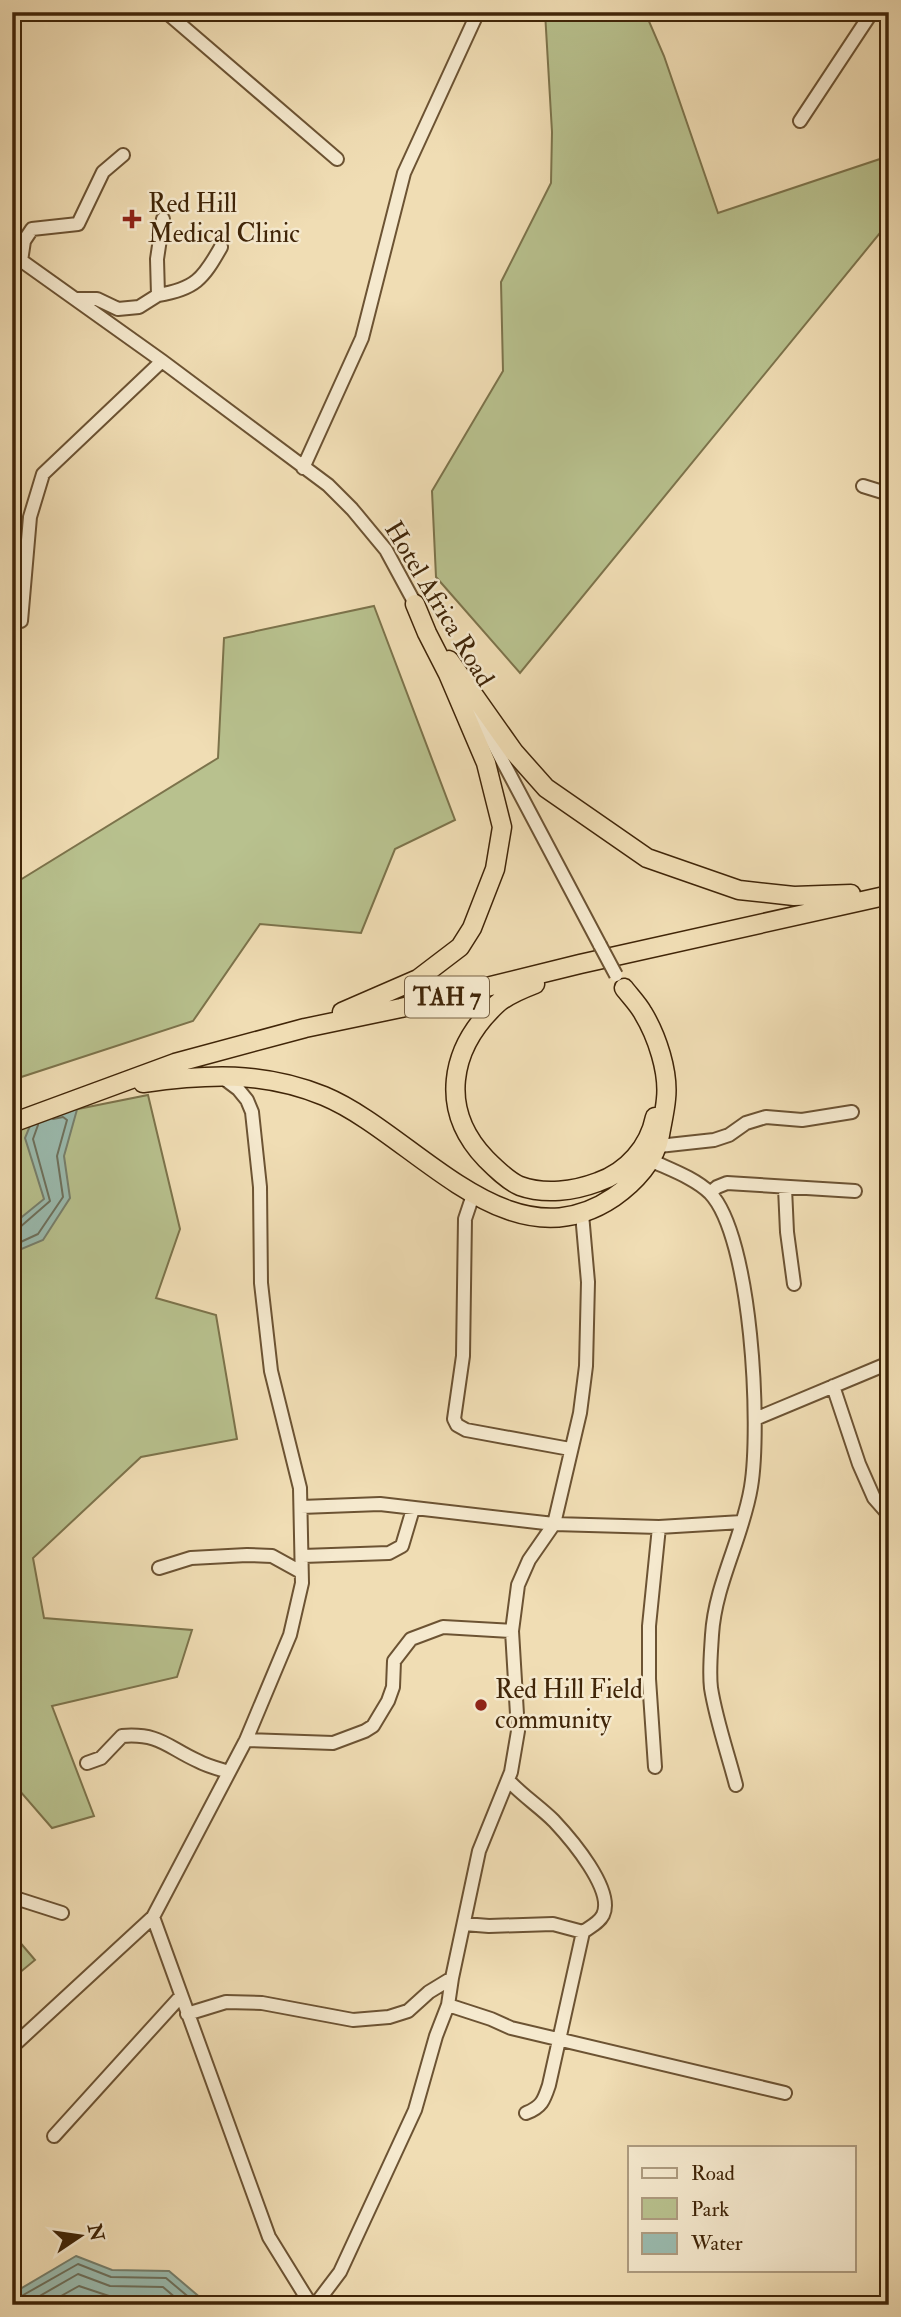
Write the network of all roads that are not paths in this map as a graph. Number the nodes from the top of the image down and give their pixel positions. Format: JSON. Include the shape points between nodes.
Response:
{"nodes":[{"id":1,"x":166,"y":12,"type":"edge"},
{"id":2,"x":478,"y":12,"type":"edge"},
{"id":3,"x":873,"y":12,"type":"edge"},
{"id":4,"x":800,"y":121,"type":"dead end"},
{"id":5,"x":123,"y":155,"type":"dead end"},
{"id":6,"x":337,"y":159,"type":"dead end"},
{"id":7,"x":163,"y":219,"type":"dead end"},
{"id":8,"x":221,"y":247,"type":"dead end"},
{"id":9,"x":17,"y":258,"type":"edge"},
{"id":10,"x":158,"y":295,"type":"junction"},
{"id":11,"x":75,"y":299,"type":"junction"},
{"id":12,"x":162,"y":361,"type":"junction"},
{"id":13,"x":303,"y":468,"type":"junction"},
{"id":14,"x":863,"y":486,"type":"dead end"},
{"id":15,"x":889,"y":494,"type":"edge"},
{"id":16,"x":415,"y":604,"type":"junction"},
{"id":17,"x":21,"y":621,"type":"dead end"},
{"id":18,"x":448,"y":658,"type":"junction"},
{"id":19,"x":889,"y":889,"type":"edge"},
{"id":20,"x":889,"y":895,"type":"edge"},
{"id":21,"x":580,"y":964,"type":"junction"},
{"id":22,"x":620,"y":982,"type":"junction"},
{"id":23,"x":305,"y":1027,"type":"junction"},
{"id":24,"x":220,"y":1076,"type":"junction"},
{"id":25,"x":108,"y":1088,"type":"junction"},
{"id":26,"x":852,"y":1112,"type":"dead end"},
{"id":27,"x":12,"y":1123,"type":"edge"},
{"id":28,"x":654,"y":1153,"type":"junction"},
{"id":29,"x":785,"y":1188,"type":"junction"},
{"id":30,"x":855,"y":1191,"type":"dead end"},
{"id":31,"x":710,"y":1194,"type":"junction"},
{"id":32,"x":472,"y":1195,"type":"junction"},
{"id":33,"x":582,"y":1214,"type":"junction"},
{"id":34,"x":794,"y":1284,"type":"dead end"},
{"id":35,"x":889,"y":1363,"type":"edge"},
{"id":36,"x":833,"y":1386,"type":"junction"},
{"id":37,"x":755,"y":1419,"type":"junction"},
{"id":38,"x":570,"y":1449,"type":"junction"},
{"id":39,"x":302,"y":1507,"type":"junction"},
{"id":40,"x":413,"y":1509,"type":"junction"},
{"id":41,"x":889,"y":1515,"type":"edge"},
{"id":42,"x":742,"y":1522,"type":"junction"},
{"id":43,"x":554,"y":1524,"type":"junction"},
{"id":44,"x":659,"y":1527,"type":"junction"},
{"id":45,"x":303,"y":1556,"type":"junction"},
{"id":46,"x":159,"y":1568,"type":"dead end"},
{"id":47,"x":301,"y":1572,"type":"junction"},
{"id":48,"x":512,"y":1631,"type":"junction"},
{"id":49,"x":246,"y":1740,"type":"junction"},
{"id":50,"x":87,"y":1763,"type":"dead end"},
{"id":51,"x":655,"y":1768,"type":"dead end"},
{"id":52,"x":229,"y":1772,"type":"junction"},
{"id":53,"x":509,"y":1781,"type":"junction"},
{"id":54,"x":736,"y":1785,"type":"dead end"},
{"id":55,"x":12,"y":1897,"type":"edge"},
{"id":56,"x":62,"y":1913,"type":"dead end"},
{"id":57,"x":153,"y":1917,"type":"junction"},
{"id":58,"x":464,"y":1924,"type":"junction"},
{"id":59,"x":583,"y":1932,"type":"junction"},
{"id":60,"x":452,"y":1979,"type":"junction"},
{"id":61,"x":181,"y":1996,"type":"junction"},
{"id":62,"x":448,"y":2005,"type":"junction"},
{"id":63,"x":187,"y":2014,"type":"junction"},
{"id":64,"x":18,"y":2033,"type":"edge"},
{"id":65,"x":560,"y":2040,"type":"junction"},
{"id":66,"x":12,"y":2047,"type":"edge"},
{"id":67,"x":785,"y":2093,"type":"dead end"},
{"id":68,"x":526,"y":2113,"type":"dead end"},
{"id":69,"x":54,"y":2136,"type":"dead end"},
{"id":70,"x":313,"y":2305,"type":"edge"}],
"edges":[{"from":1,"to":6,"type":"street"},
{"from":2,"to":13,"type":"street","via":[[404,173],[362,338]]},
{"from":3,"to":4,"type":"street"},
{"from":5,"to":9,"type":"street","via":[[103,172],[78,224],[32,229]]},
{"from":7,"to":10,"type":"street"},
{"from":8,"to":10,"type":"street","via":[[205,275],[179,291]]},
{"from":9,"to":11,"type":"street","name":"Hotel Africa Road"},
{"from":10,"to":11,"type":"street","via":[[138,307],[118,309],[97,299]]},
{"from":11,"to":12,"type":"street","name":"Hotel Africa Road"},
{"from":12,"to":13,"type":"street","name":"Hotel Africa Road"},
{"from":12,"to":17,"type":"street","via":[[43,474],[30,517]]},
{"from":13,"to":16,"type":"street","name":"Hotel Africa Road","via":[[328,485],[386,550]]},
{"from":14,"to":15,"type":"street"},
{"from":16,"to":18,"type":"street","name":"Hotel Africa Road"},
{"from":16,"to":23,"type":"highway","via":[[488,772],[502,827],[495,869],[481,909],[460,947],[418,979]]},
{"from":18,"to":19,"type":"highway","via":[[514,752],[547,788],[647,858],[740,890],[794,897]]},
{"from":18,"to":22,"type":"street","name":"Hotel Africa Road","bridge":true},
{"from":20,"to":21,"type":"highway","number":"TAH 7"},
{"from":21,"to":22,"type":"highway","via":[[498,1004],[468,1041],[457,1064],[458,1116],[474,1146],[518,1185],[548,1191],[580,1189],[613,1177],[640,1153],[652,1129],[657,1075],[640,1016]]},
{"from":21,"to":23,"type":"highway","number":"TAH 7","via":[[401,1009]]},
{"from":22,"to":28,"type":"highway","via":[[643,1013],[665,1070],[666,1097]]},
{"from":23,"to":25,"type":"highway","number":"TAH 7","via":[[175,1063]]},
{"from":24,"to":25,"type":"highway"},
{"from":24,"to":32,"type":"highway","via":[[265,1078],[325,1097],[384,1130]]},
{"from":24,"to":39,"type":"street","via":[[247,1100],[252,1112],[260,1187],[261,1283],[271,1371]]},
{"from":25,"to":27,"type":"highway","number":"TAH 7"},
{"from":26,"to":28,"type":"street","via":[[802,1120],[766,1117],[714,1140]]},
{"from":28,"to":31,"type":"street"},
{"from":28,"to":33,"type":"highway","via":[[629,1186]]},
{"from":29,"to":30,"type":"street"},
{"from":29,"to":31,"type":"street","via":[[727,1184]]},
{"from":29,"to":34,"type":"street"},
{"from":31,"to":37,"type":"street","via":[[732,1231],[751,1332]]},
{"from":32,"to":33,"type":"highway","via":[[517,1215]]},
{"from":32,"to":38,"type":"street","via":[[466,1219],[463,1356],[454,1419],[466,1430]]},
{"from":33,"to":38,"type":"street","via":[[588,1282],[586,1366]]},
{"from":35,"to":36,"type":"street"},
{"from":36,"to":37,"type":"street"},
{"from":36,"to":41,"type":"street","via":[[859,1464],[874,1498]]},
{"from":37,"to":42,"type":"street","via":[[751,1487]]},
{"from":38,"to":43,"type":"street"},
{"from":39,"to":40,"type":"street","via":[[380,1504]]},
{"from":39,"to":45,"type":"street"},
{"from":40,"to":43,"type":"street"},
{"from":40,"to":45,"type":"street","via":[[402,1546],[389,1553]]},
{"from":42,"to":44,"type":"street"},
{"from":42,"to":54,"type":"street","via":[[715,1610],[712,1635],[711,1687]]},
{"from":43,"to":44,"type":"street"},
{"from":43,"to":48,"type":"street","via":[[529,1560],[518,1586]]},
{"from":44,"to":51,"type":"street","via":[[649,1626]]},
{"from":45,"to":47,"type":"street"},
{"from":46,"to":47,"type":"street","via":[[191,1558],[247,1555],[272,1556]]},
{"from":47,"to":49,"type":"street","via":[[290,1635]]},
{"from":48,"to":49,"type":"street","via":[[443,1628],[411,1639],[394,1661],[388,1701],[365,1731],[333,1743]]},
{"from":48,"to":53,"type":"street","via":[[519,1731]]},
{"from":49,"to":52,"type":"street"},
{"from":50,"to":52,"type":"street","via":[[101,1758],[122,1736],[137,1735],[167,1742],[198,1761]]},
{"from":52,"to":57,"type":"street"},
{"from":53,"to":58,"type":"street","via":[[479,1851]]},
{"from":53,"to":59,"type":"street","via":[[554,1821],[586,1858],[598,1881],[606,1900],[604,1913]]},
{"from":55,"to":56,"type":"street"},
{"from":57,"to":61,"type":"street"},
{"from":57,"to":64,"type":"street"},
{"from":58,"to":59,"type":"street","via":[[553,1924]]},
{"from":58,"to":60,"type":"street"},
{"from":59,"to":65,"type":"street"},
{"from":60,"to":62,"type":"street"},
{"from":60,"to":63,"type":"street","via":[[408,2011],[389,2017],[353,2020],[262,2003],[226,2002]]},
{"from":61,"to":63,"type":"street"},
{"from":61,"to":69,"type":"street"},
{"from":62,"to":65,"type":"street"},
{"from":62,"to":70,"type":"street","via":[[415,2110],[340,2272]]},
{"from":63,"to":70,"type":"street","via":[[269,2237]]},
{"from":64,"to":66,"type":"street"},
{"from":65,"to":67,"type":"street"},
{"from":65,"to":68,"type":"street","via":[[544,2100]]}]}
